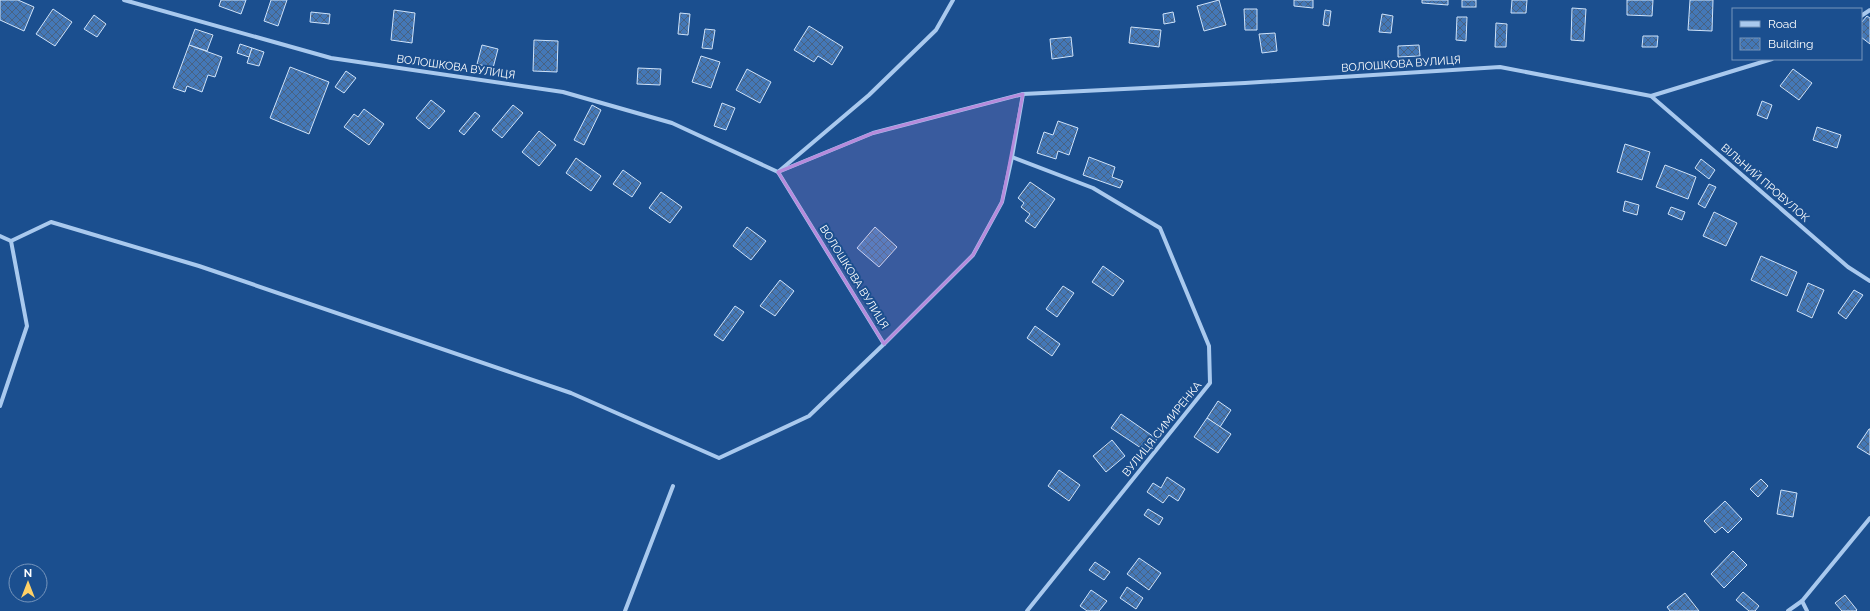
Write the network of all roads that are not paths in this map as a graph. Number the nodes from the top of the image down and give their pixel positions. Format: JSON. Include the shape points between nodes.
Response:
{"nodes":[{"id":1,"x":124,"y":0,"type":"edge"},
{"id":2,"x":953,"y":0,"type":"edge"},
{"id":3,"x":1769,"y":60,"type":"edge"},
{"id":4,"x":1023,"y":94,"type":"junction"},
{"id":5,"x":1650,"y":96,"type":"junction"},
{"id":6,"x":1012,"y":157,"type":"junction"},
{"id":7,"x":778,"y":172,"type":"junction"},
{"id":8,"x":0,"y":236,"type":"edge"},
{"id":9,"x":11,"y":241,"type":"junction"},
{"id":10,"x":1870,"y":281,"type":"edge"},
{"id":11,"x":884,"y":344,"type":"junction"},
{"id":12,"x":0,"y":406,"type":"edge"},
{"id":13,"x":673,"y":486,"type":"dead end"},
{"id":14,"x":1870,"y":518,"type":"edge"},
{"id":15,"x":1802,"y":601,"type":"junction"},
{"id":16,"x":625,"y":611,"type":"edge"},
{"id":17,"x":1027,"y":611,"type":"edge"},
{"id":18,"x":1788,"y":611,"type":"edge"},
{"id":19,"x":1807,"y":611,"type":"edge"}],
"edges":[{"from":1,"to":7,"type":"street","name":"ВОЛОШКОВА ВУЛИЦЯ","via":[[331,58],[564,92],[672,123]]},
{"from":2,"to":7,"type":"street","via":[[936,30],[870,95]]},
{"from":3,"to":5,"type":"street","name":"ВОЛОШКОВА ВУЛИЦЯ"},
{"from":4,"to":5,"type":"street","name":"ВОЛОШКОВА ВУЛИЦЯ","via":[[1500,67]]},
{"from":4,"to":6,"type":"street","name":"ВОЛОШКОВА ВУЛИЦЯ"},
{"from":4,"to":7,"type":"street","name":"ВОЛОШКОВА ВУЛИЦЯ","via":[[873,133]]},
{"from":5,"to":10,"type":"street","name":"ВІЛЬНИЙ ПРОВУЛОК","via":[[1848,267]]},
{"from":6,"to":11,"type":"street","name":"ВОЛОШКОВА ВУЛИЦЯ","via":[[1002,202],[973,255]]},
{"from":6,"to":17,"type":"street","name":"ВУЛИЦЯ СИМИРЕНКА","via":[[1093,188],[1160,228],[1209,346],[1210,383]]},
{"from":7,"to":11,"type":"street","name":"ВОЛОШКОВА ВУЛИЦЯ"},
{"from":8,"to":9,"type":"street"},
{"from":9,"to":11,"type":"street","via":[[51,222],[199,266],[570,393],[719,458],[809,416]]},
{"from":9,"to":12,"type":"street","via":[[27,326]]},
{"from":13,"to":16,"type":"street"},
{"from":14,"to":15,"type":"street"},
{"from":15,"to":18,"type":"street"},
{"from":15,"to":19,"type":"street"}]}
